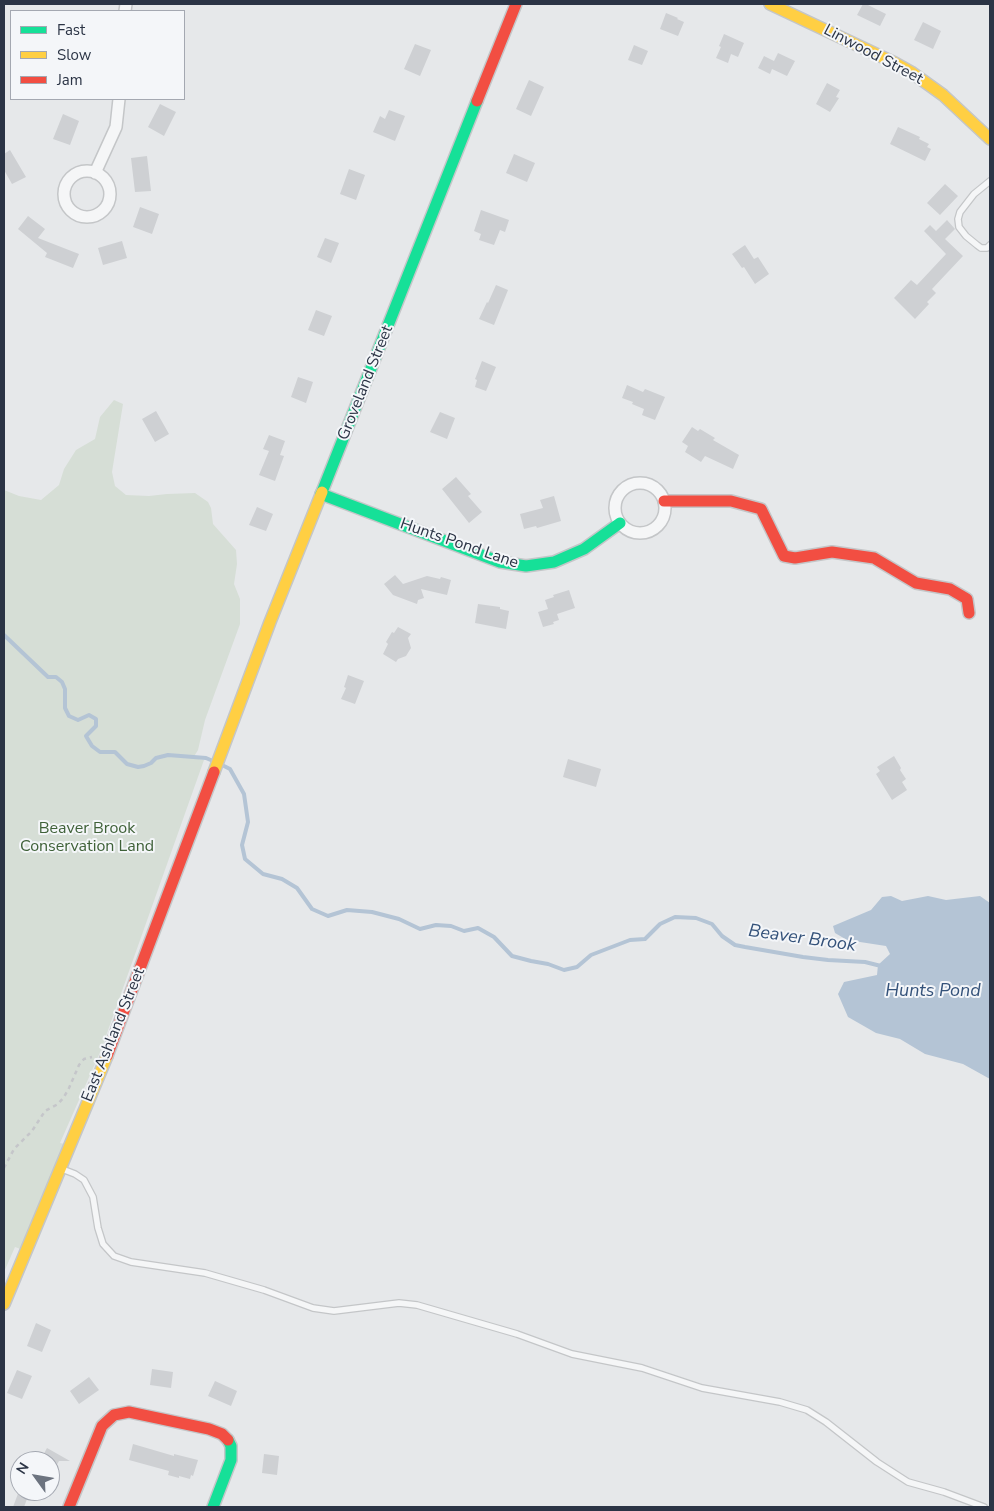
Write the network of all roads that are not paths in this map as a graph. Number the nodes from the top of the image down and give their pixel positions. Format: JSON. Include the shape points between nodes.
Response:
{"nodes":[{"id":1,"x":516,"y":4,"type":"edge"},
{"id":2,"x":770,"y":4,"type":"edge"},
{"id":3,"x":119,"y":100,"type":"edge"},
{"id":4,"x":990,"y":139,"type":"edge"},
{"id":5,"x":95,"y":173,"type":"junction"},
{"id":6,"x":990,"y":181,"type":"edge"},
{"id":7,"x":990,"y":246,"type":"edge"},
{"id":8,"x":321,"y":494,"type":"junction"},
{"id":9,"x":664,"y":501,"type":"junction"},
{"id":10,"x":620,"y":523,"type":"junction"},
{"id":11,"x":968,"y":613,"type":"dead end"},
{"id":12,"x":217,"y":762,"type":"joint"},
{"id":13,"x":60,"y":1168,"type":"junction"},
{"id":14,"x":4,"y":1304,"type":"edge"},
{"id":15,"x":70,"y":1507,"type":"edge"},
{"id":16,"x":213,"y":1507,"type":"edge"},
{"id":17,"x":984,"y":1507,"type":"edge"}],
"edges":[{"from":1,"to":8,"type":"main road","name":"Groveland Street"},
{"from":2,"to":4,"type":"main road","name":"Linwood Street","via":[[911,72],[943,95]]},
{"from":3,"to":5,"type":"street","via":[[116,127]]},
{"from":5,"to":5,"type":"street","via":[[88,171],[74,175],[65,186],[65,201],[73,213],[88,218],[107,206],[110,190],[102,177]]},
{"from":6,"to":7,"type":"lane","via":[[974,194],[958,219],[963,232],[977,245],[981,248]]},
{"from":8,"to":10,"type":"main road","name":"Hunts Pond Lane","via":[[500,562],[526,566],[554,562],[584,549]]},
{"from":8,"to":12,"type":"main road","name":"Groveland Street"},
{"from":9,"to":10,"type":"street","via":[[664,516],[648,532],[633,532]]},
{"from":9,"to":10,"type":"street","via":[[648,484],[632,485],[616,502]]},
{"from":9,"to":11,"type":"main road","via":[[731,501],[761,509],[784,556],[795,558],[832,552],[874,558],[916,583],[950,590],[966,599]]},
{"from":12,"to":13,"type":"main road","name":"East Ashland Street","via":[[107,1057]]},
{"from":13,"to":14,"type":"main road","name":"East Ashland Street"},
{"from":13,"to":17,"type":"lane","via":[[84,1180],[93,1198],[103,1244],[114,1256],[131,1262],[205,1273],[312,1308],[334,1311],[399,1303],[417,1304],[572,1354],[642,1368],[702,1388],[780,1402],[807,1410],[908,1482]]},
{"from":15,"to":16,"type":"main road","via":[[102,1426],[114,1415],[128,1412],[209,1429],[228,1439],[231,1460]]}]}
